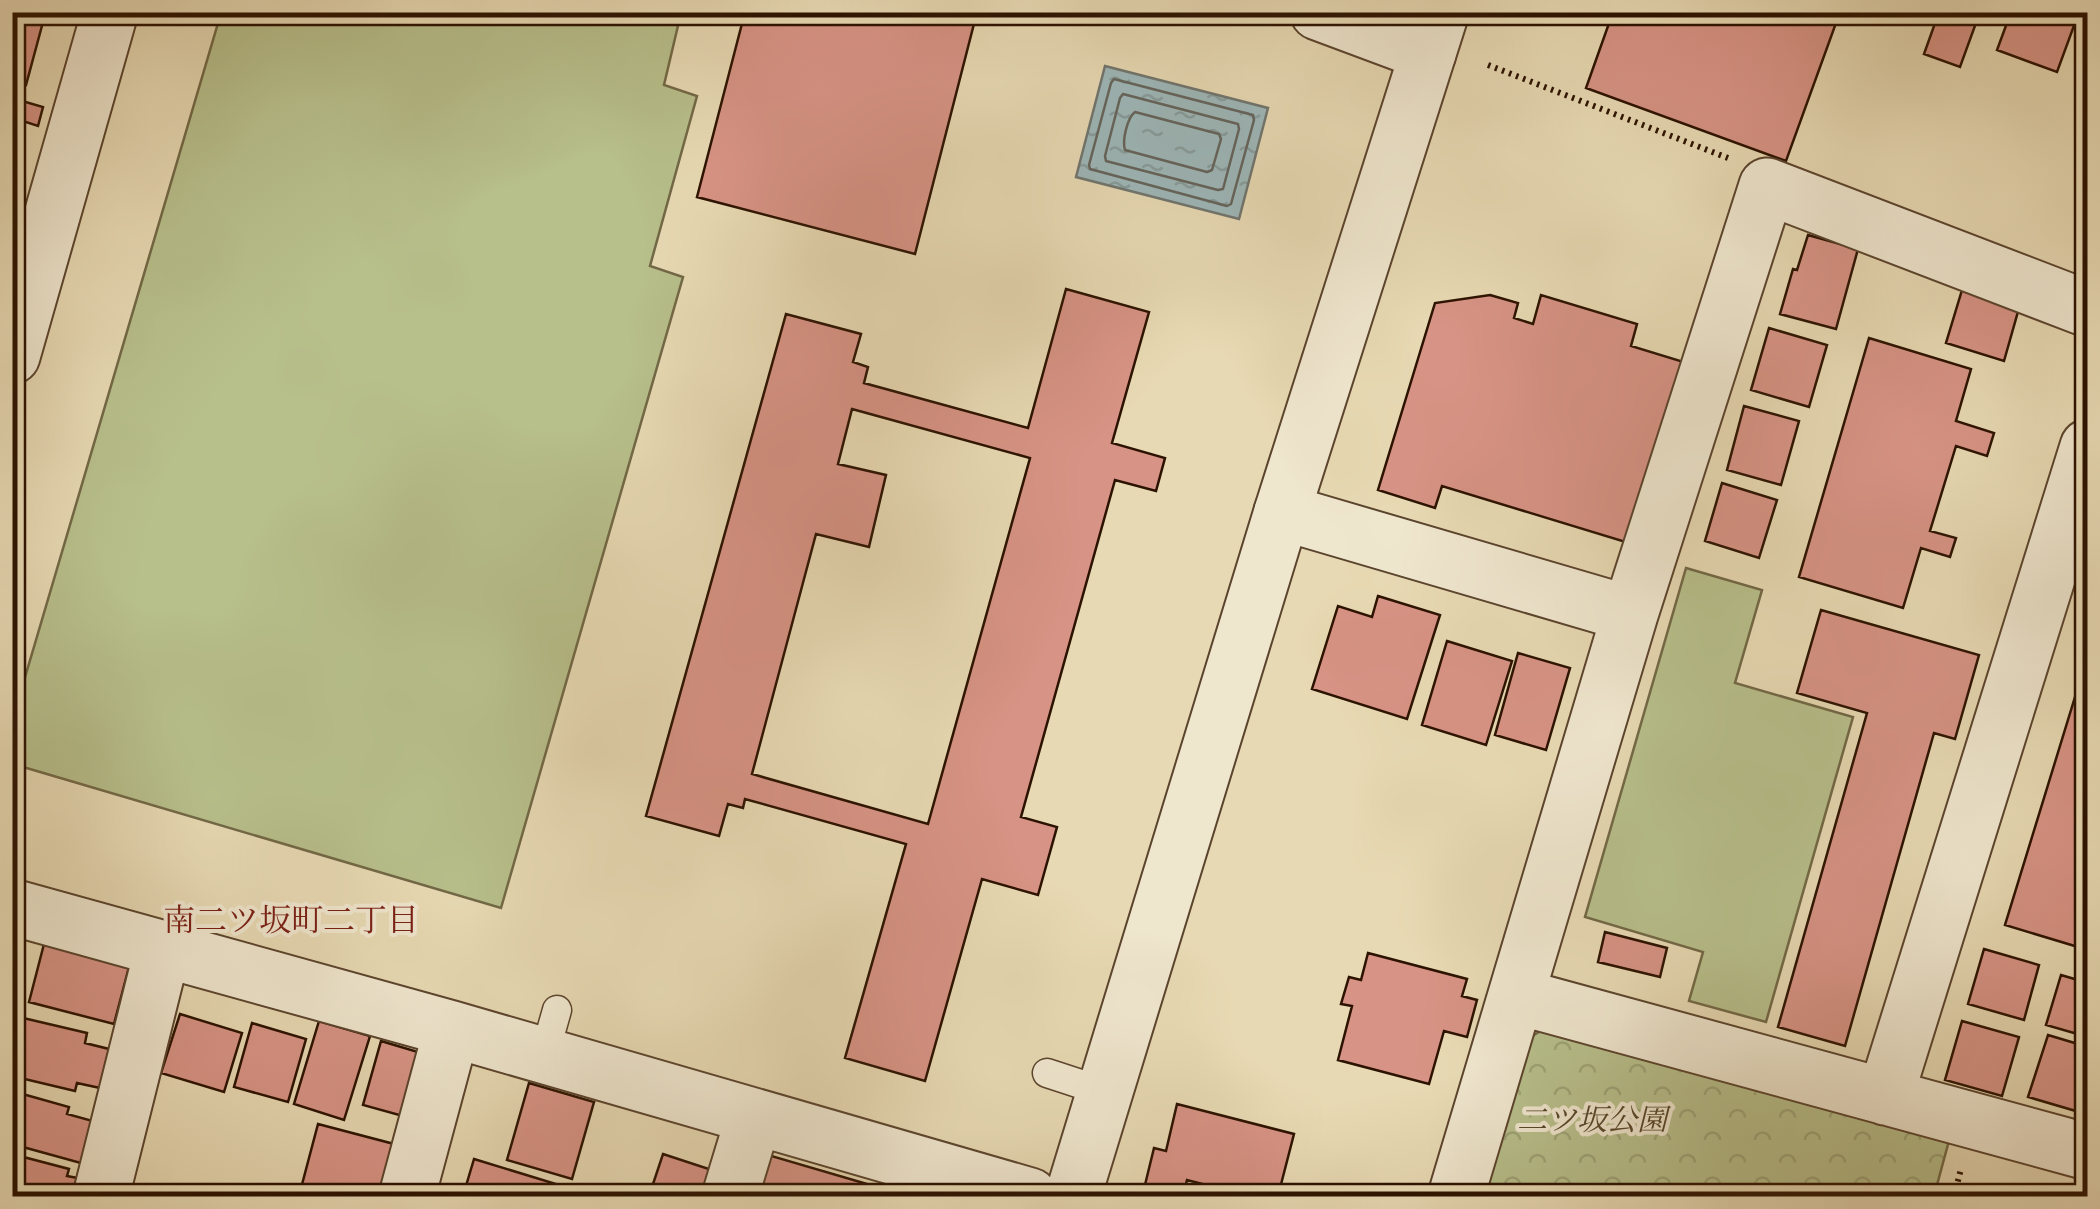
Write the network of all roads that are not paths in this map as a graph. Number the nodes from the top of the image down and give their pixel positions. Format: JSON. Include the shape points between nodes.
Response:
{"nodes":[{"id":1,"x":110,"y":12,"type":"edge"},
{"id":2,"x":1318,"y":12,"type":"edge"},
{"id":3,"x":1434,"y":33,"type":"edge"},
{"id":4,"x":2088,"y":309,"type":"edge"},
{"id":5,"x":12,"y":356,"type":"edge"},
{"id":6,"x":2088,"y":447,"type":"edge"},
{"id":7,"x":1282,"y":512,"type":"junction"},
{"id":8,"x":1630,"y":614,"type":"junction"},
{"id":9,"x":12,"y":907,"type":"edge"},
{"id":10,"x":163,"y":948,"type":"junction"},
{"id":11,"x":1516,"y":996,"type":"junction"},
{"id":12,"x":452,"y":1029,"type":"junction"},
{"id":13,"x":1047,"y":1073,"type":"dead end"},
{"id":14,"x":1105,"y":1092,"type":"junction"},
{"id":15,"x":1885,"y":1097,"type":"junction"},
{"id":16,"x":754,"y":1117,"type":"junction"},
{"id":17,"x":2088,"y":1152,"type":"edge"},
{"id":18,"x":100,"y":1196,"type":"edge"},
{"id":19,"x":408,"y":1196,"type":"edge"},
{"id":20,"x":730,"y":1196,"type":"edge"},
{"id":21,"x":1030,"y":1196,"type":"edge"},
{"id":22,"x":1073,"y":1196,"type":"edge"},
{"id":23,"x":1456,"y":1196,"type":"edge"}],
"edges":[{"from":1,"to":5,"type":"street"},
{"from":2,"to":3,"type":"street"},
{"from":3,"to":7,"type":"street"},
{"from":4,"to":8,"type":"street","via":[[1768,186]]},
{"from":6,"to":15,"type":"street"},
{"from":7,"to":8,"type":"street"},
{"from":7,"to":14,"type":"street"},
{"from":8,"to":11,"type":"street"},
{"from":9,"to":10,"type":"street"},
{"from":10,"to":12,"type":"street"},
{"from":10,"to":18,"type":"street"},
{"from":11,"to":15,"type":"street","via":[[1734,1040]]},
{"from":11,"to":23,"type":"street"},
{"from":12,"to":16,"type":"street","via":[[551,1033]]},
{"from":12,"to":19,"type":"street"},
{"from":13,"to":14,"type":"lane"},
{"from":14,"to":22,"type":"street"},
{"from":15,"to":17,"type":"street"},
{"from":16,"to":20,"type":"street"},
{"from":16,"to":21,"type":"street"}]}
